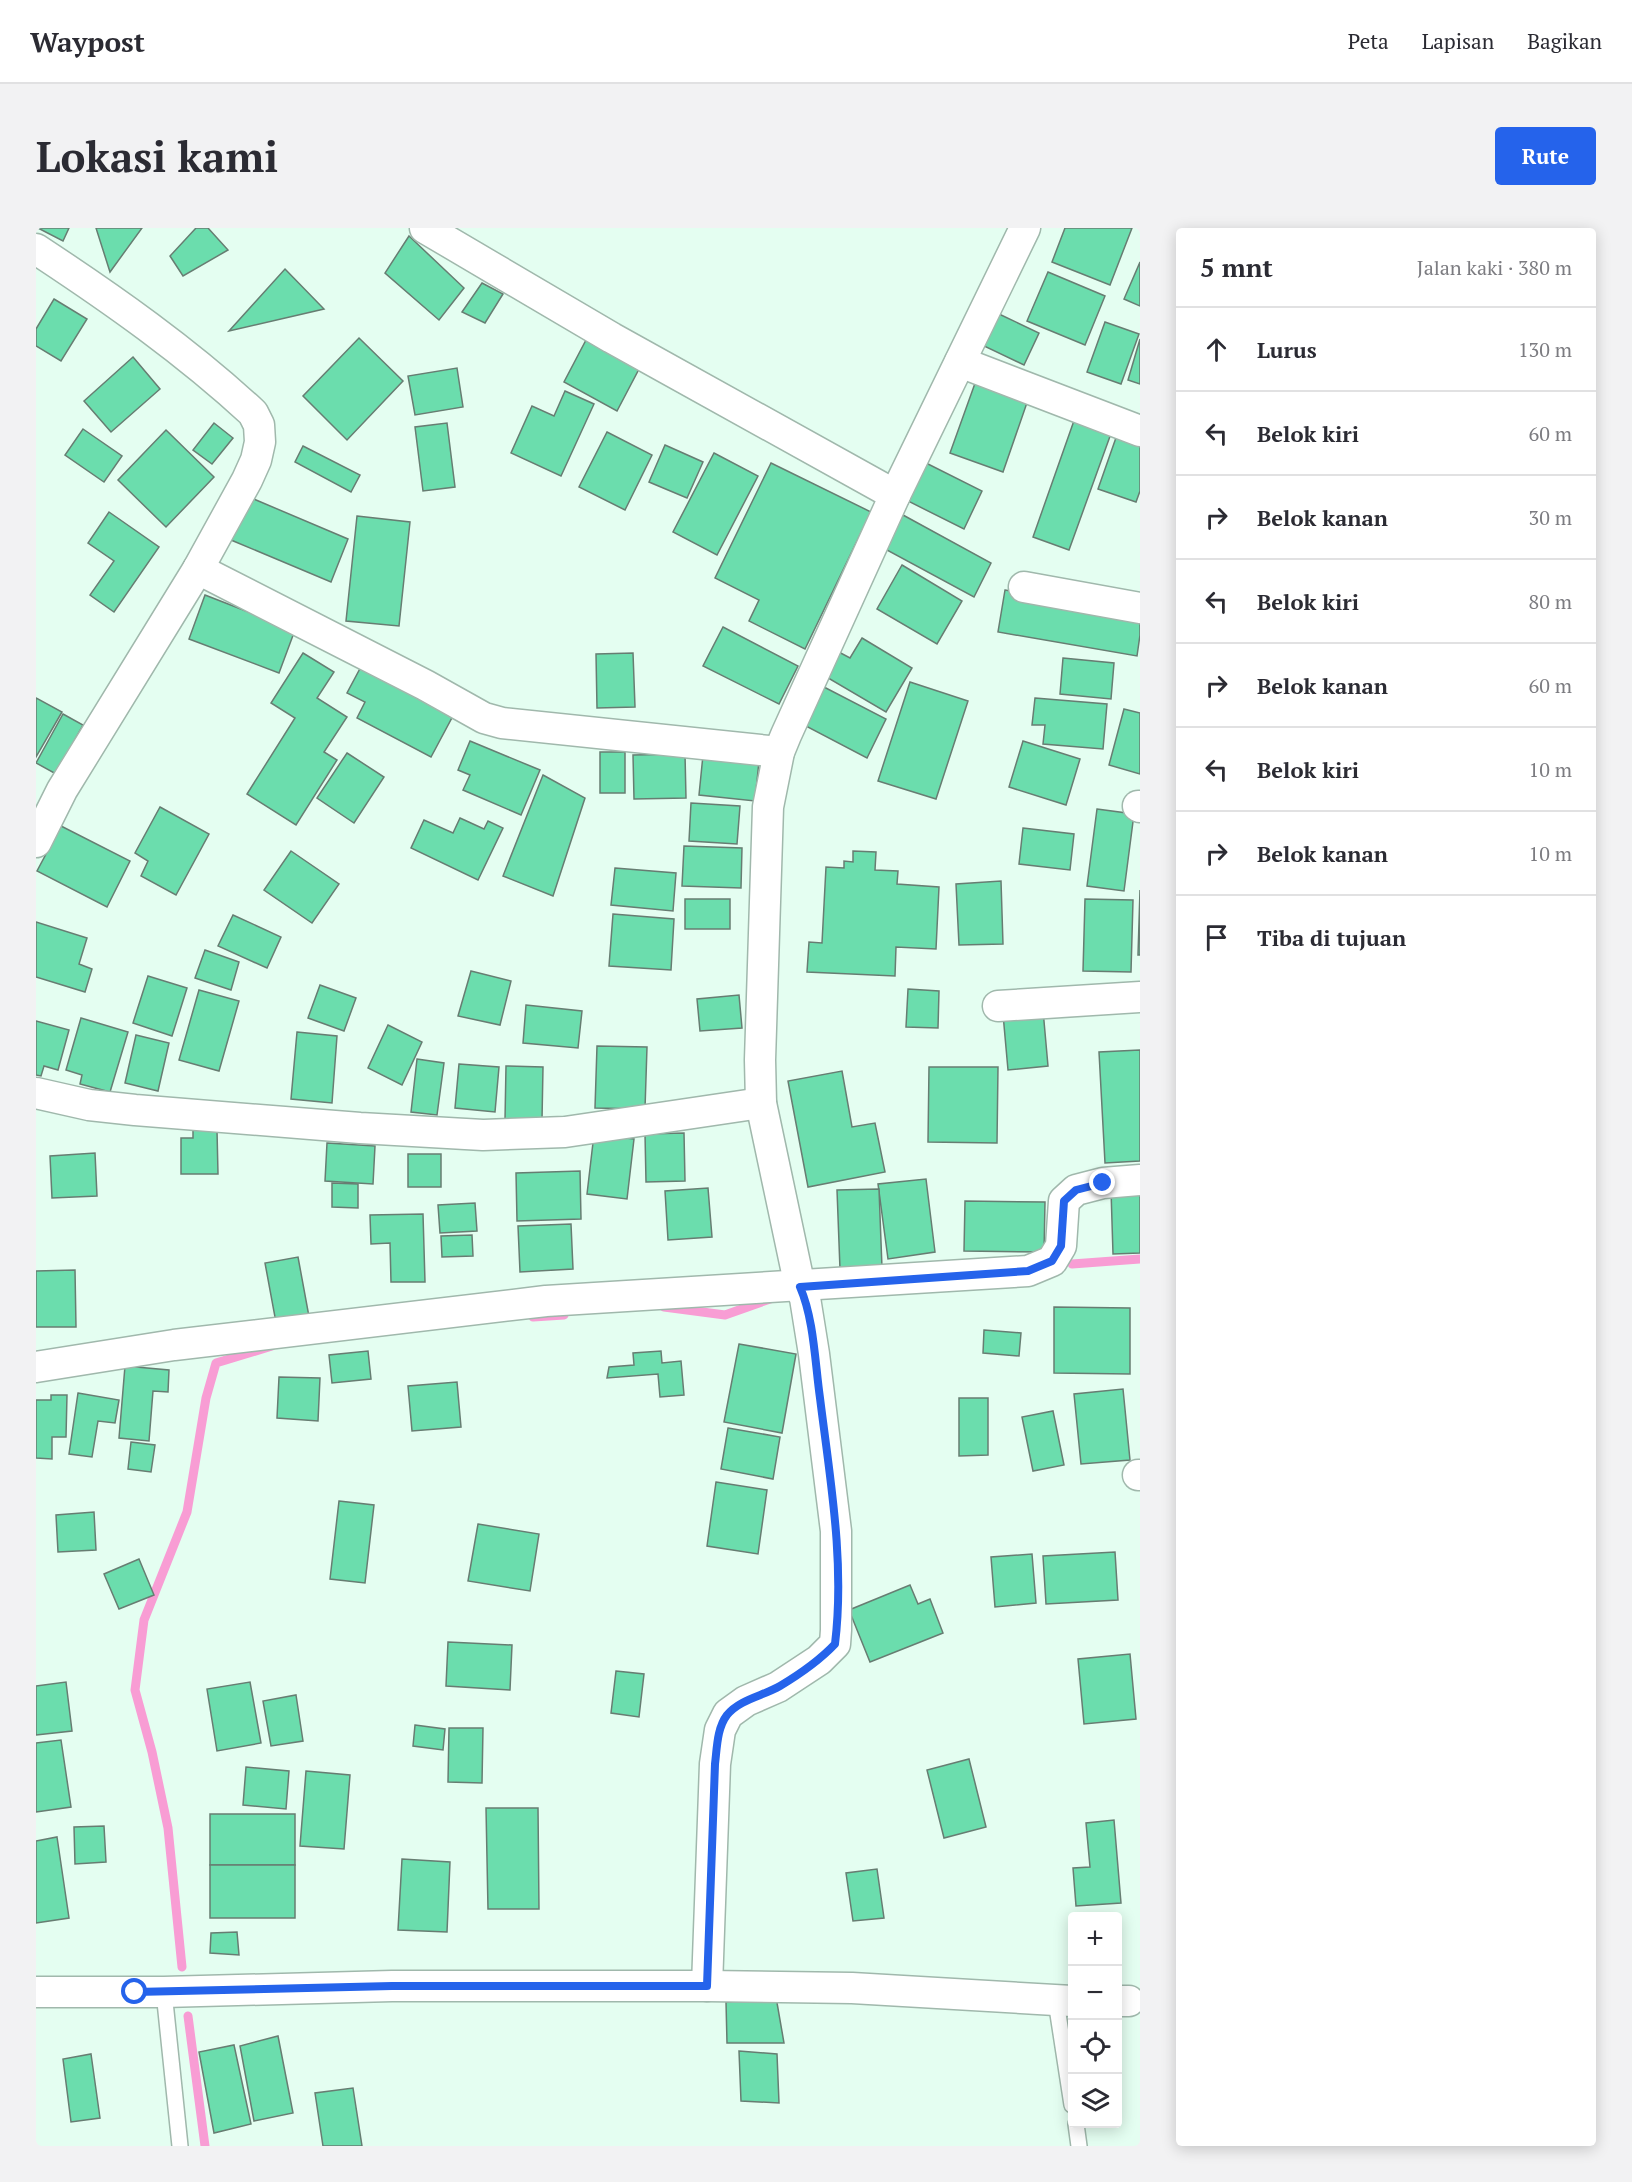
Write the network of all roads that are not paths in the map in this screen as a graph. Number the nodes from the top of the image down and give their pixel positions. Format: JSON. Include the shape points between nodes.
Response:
{"nodes":[{"id":1,"x":425,"y":228,"type":"edge"},
{"id":2,"x":1025,"y":228,"type":"edge"},
{"id":3,"x":36,"y":249,"type":"edge"},
{"id":4,"x":960,"y":362,"type":"junction"},
{"id":5,"x":1140,"y":431,"type":"edge"},
{"id":6,"x":895,"y":495,"type":"junction"},
{"id":7,"x":198,"y":569,"type":"junction"},
{"id":8,"x":1024,"y":587,"type":"dead end"},
{"id":9,"x":1140,"y":608,"type":"edge"},
{"id":10,"x":779,"y":752,"type":"junction"},
{"id":11,"x":36,"y":842,"type":"edge"},
{"id":12,"x":1140,"y":997,"type":"edge"},
{"id":13,"x":998,"y":1006,"type":"dead end"},
{"id":14,"x":36,"y":1093,"type":"edge"},
{"id":15,"x":761,"y":1103,"type":"junction"},
{"id":16,"x":1140,"y":1180,"type":"edge"},
{"id":17,"x":803,"y":1292,"type":"junction"},
{"id":18,"x":36,"y":1367,"type":"edge"},
{"id":19,"x":707,"y":1986,"type":"junction"},
{"id":20,"x":36,"y":1992,"type":"edge"},
{"id":21,"x":164,"y":1992,"type":"junction"},
{"id":22,"x":1064,"y":2001,"type":"edge"},
{"id":23,"x":1070,"y":2074,"type":"edge"},
{"id":24,"x":1077,"y":2128,"type":"edge"},
{"id":25,"x":180,"y":2146,"type":"edge"},
{"id":26,"x":1079,"y":2146,"type":"edge"}],
"edges":[{"from":1,"to":6,"type":"street","via":[[612,338]]},
{"from":2,"to":4,"type":"street"},
{"from":3,"to":7,"type":"street","via":[[182,351],[253,412],[259,425],[256,460]]},
{"from":4,"to":5,"type":"street"},
{"from":4,"to":6,"type":"street"},
{"from":6,"to":10,"type":"street"},
{"from":7,"to":10,"type":"street","via":[[484,718]]},
{"from":7,"to":11,"type":"street","via":[[62,789]]},
{"from":8,"to":9,"type":"street"},
{"from":10,"to":15,"type":"street","via":[[768,807],[760,1003]]},
{"from":12,"to":13,"type":"street"},
{"from":14,"to":15,"type":"street","via":[[89,1105],[146,1111],[483,1135],[565,1132]]},
{"from":15,"to":17,"type":"street"},
{"from":16,"to":17,"type":"street","via":[[1076,1190],[1064,1201],[1061,1246],[1052,1261],[1028,1271]]},
{"from":17,"to":18,"type":"street","via":[[546,1301],[174,1345]]},
{"from":17,"to":19,"type":"street","via":[[836,1532],[835,1644],[819,1660],[778,1687],[728,1714],[720,1730],[715,1764]]},
{"from":19,"to":21,"type":"street","via":[[392,1986]]},
{"from":19,"to":22,"type":"street","via":[[852,1988]]},
{"from":20,"to":21,"type":"street"},
{"from":21,"to":25,"type":"lane"},
{"from":22,"to":23,"type":"lane"},
{"from":24,"to":26,"type":"lane"}]}
